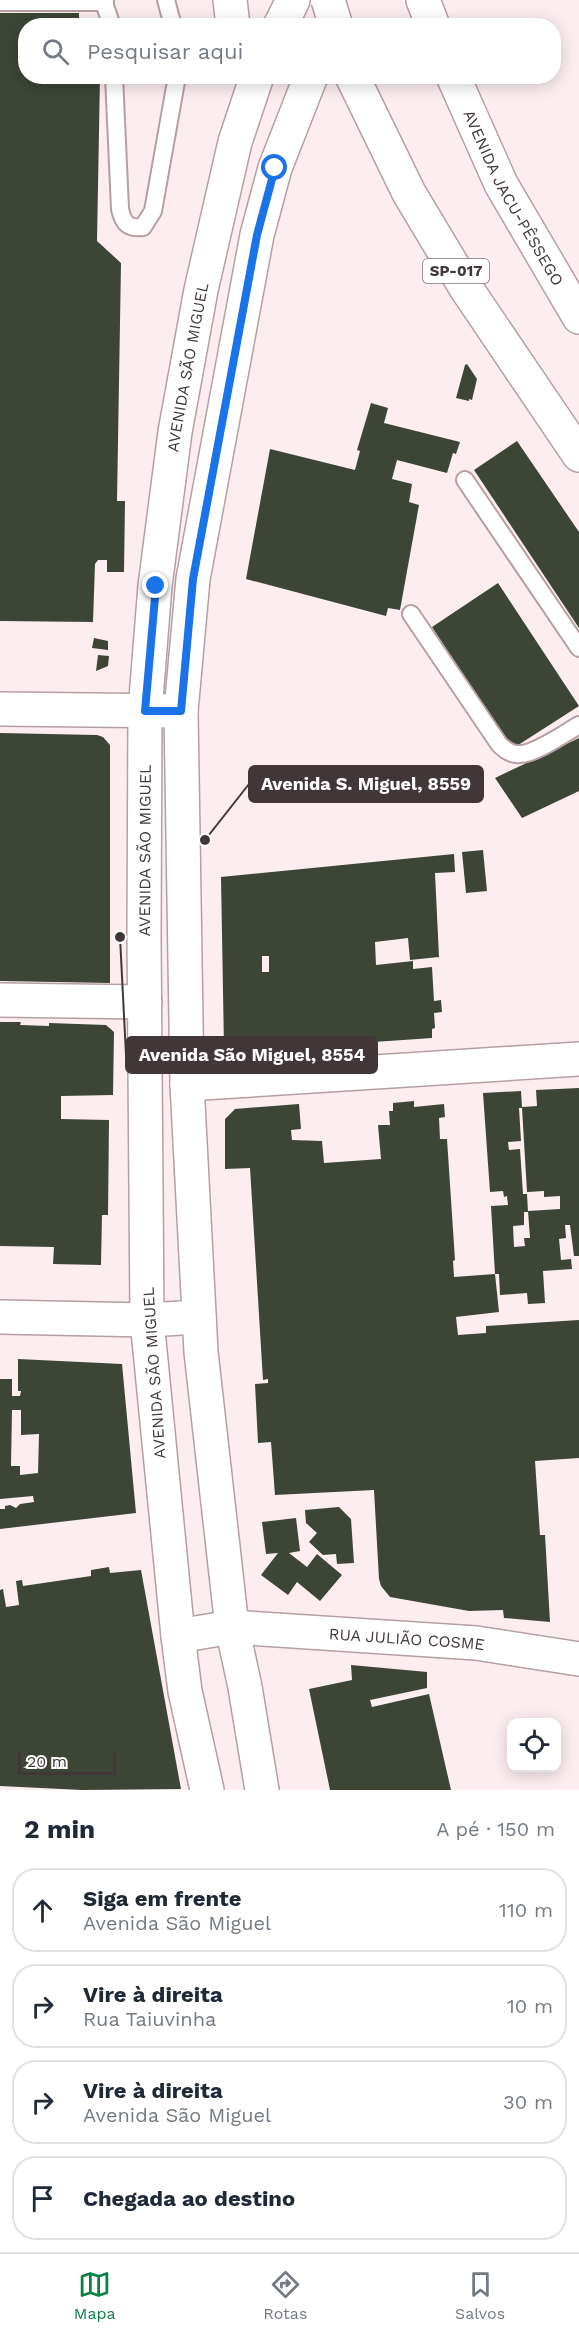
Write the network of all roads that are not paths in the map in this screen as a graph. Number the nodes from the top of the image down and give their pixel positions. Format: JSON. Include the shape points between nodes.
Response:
{"nodes":[{"id":1,"x":166,"y":0,"type":"edge"},
{"id":2,"x":230,"y":0,"type":"edge"},
{"id":3,"x":293,"y":0,"type":"edge"},
{"id":4,"x":328,"y":0,"type":"edge"},
{"id":5,"x":345,"y":0,"type":"edge"},
{"id":6,"x":423,"y":0,"type":"edge"},
{"id":7,"x":104,"y":1,"type":"edge"},
{"id":8,"x":0,"y":2,"type":"edge"},
{"id":9,"x":109,"y":18,"type":"edge"},
{"id":10,"x":171,"y":18,"type":"edge"},
{"id":11,"x":232,"y":18,"type":"edge"},
{"id":12,"x":284,"y":18,"type":"edge"},
{"id":13,"x":333,"y":18,"type":"edge"},
{"id":14,"x":338,"y":18,"type":"edge"},
{"id":15,"x":430,"y":18,"type":"edge"},
{"id":16,"x":114,"y":84,"type":"edge"},
{"id":17,"x":176,"y":84,"type":"edge"},
{"id":18,"x":235,"y":84,"type":"edge"},
{"id":19,"x":254,"y":84,"type":"edge"},
{"id":20,"x":307,"y":84,"type":"edge"},
{"id":21,"x":356,"y":84,"type":"edge"},
{"id":22,"x":457,"y":84,"type":"edge"},
{"id":23,"x":235,"y":142,"type":"junction"},
{"id":24,"x":579,"y":317,"type":"edge"},
{"id":25,"x":579,"y":455,"type":"edge"},
{"id":26,"x":465,"y":480,"type":"dead end"},
{"id":27,"x":411,"y":614,"type":"dead end"},
{"id":28,"x":579,"y":648,"type":"edge"},
{"id":29,"x":0,"y":709,"type":"edge"},
{"id":30,"x":145,"y":711,"type":"junction"},
{"id":31,"x":181,"y":711,"type":"junction"},
{"id":32,"x":579,"y":725,"type":"edge"},
{"id":33,"x":0,"y":1000,"type":"edge"},
{"id":34,"x":145,"y":1002,"type":"junction"},
{"id":35,"x":579,"y":1059,"type":"edge"},
{"id":36,"x":187,"y":1084,"type":"junction"},
{"id":37,"x":0,"y":1317,"type":"edge"},
{"id":38,"x":199,"y":1317,"type":"junction"},
{"id":39,"x":147,"y":1320,"type":"junction"},
{"id":40,"x":232,"y":1627,"type":"junction"},
{"id":41,"x":178,"y":1636,"type":"junction"},
{"id":42,"x":579,"y":1659,"type":"edge"},
{"id":43,"x":207,"y":1790,"type":"edge"},
{"id":44,"x":262,"y":1790,"type":"edge"}],
"edges":[{"from":1,"to":10,"type":"lane"},
{"from":2,"to":11,"type":"main road"},
{"from":3,"to":12,"type":"main road"},
{"from":4,"to":13,"type":"main road","bridge":true},
{"from":5,"to":14,"type":"main road"},
{"from":6,"to":15,"type":"main road"},
{"from":7,"to":8,"type":"lane"},
{"from":7,"to":9,"type":"lane"},
{"from":16,"to":17,"type":"lane","via":[[120,209],[122,219],[134,228],[143,227],[153,211]]},
{"from":18,"to":23,"type":"main road"},
{"from":19,"to":23,"type":"main road","name":"AVENIDA SÃO MIGUEL"},
{"from":20,"to":31,"type":"main road","via":[[275,168],[257,235],[193,579]]},
{"from":21,"to":25,"type":"main road","number":"SP-017","via":[[409,193],[466,288]]},
{"from":22,"to":24,"type":"main road","name":"AVENIDA JACU-PÊSSEGO","via":[[501,184]]},
{"from":23,"to":30,"type":"main road","name":"AVENIDA SÃO MIGUEL","via":[[201,290],[175,432]]},
{"from":26,"to":28,"type":"lane"},
{"from":27,"to":32,"type":"lane","via":[[508,752],[527,753]]},
{"from":29,"to":30,"type":"main road"},
{"from":30,"to":31,"type":"main road"},
{"from":30,"to":34,"type":"main road","name":"AVENIDA SÃO MIGUEL"},
{"from":31,"to":36,"type":"main road"},
{"from":33,"to":34,"type":"main road"},
{"from":34,"to":39,"type":"main road","name":"AVENIDA SÃO MIGUEL"},
{"from":35,"to":36,"type":"main road"},
{"from":36,"to":38,"type":"main road"},
{"from":37,"to":39,"type":"main road"},
{"from":38,"to":39,"type":"main road"},
{"from":38,"to":40,"type":"main road"},
{"from":39,"to":41,"type":"main road","name":"AVENIDA SÃO MIGUEL"},
{"from":40,"to":41,"type":"main road"},
{"from":40,"to":42,"type":"main road","name":"RUA JULIÃO COSME","via":[[477,1643]]},
{"from":40,"to":44,"type":"main road"},
{"from":41,"to":43,"type":"main road","name":"AVENIDA SÃO MIGUEL","via":[[185,1691]]}]}
